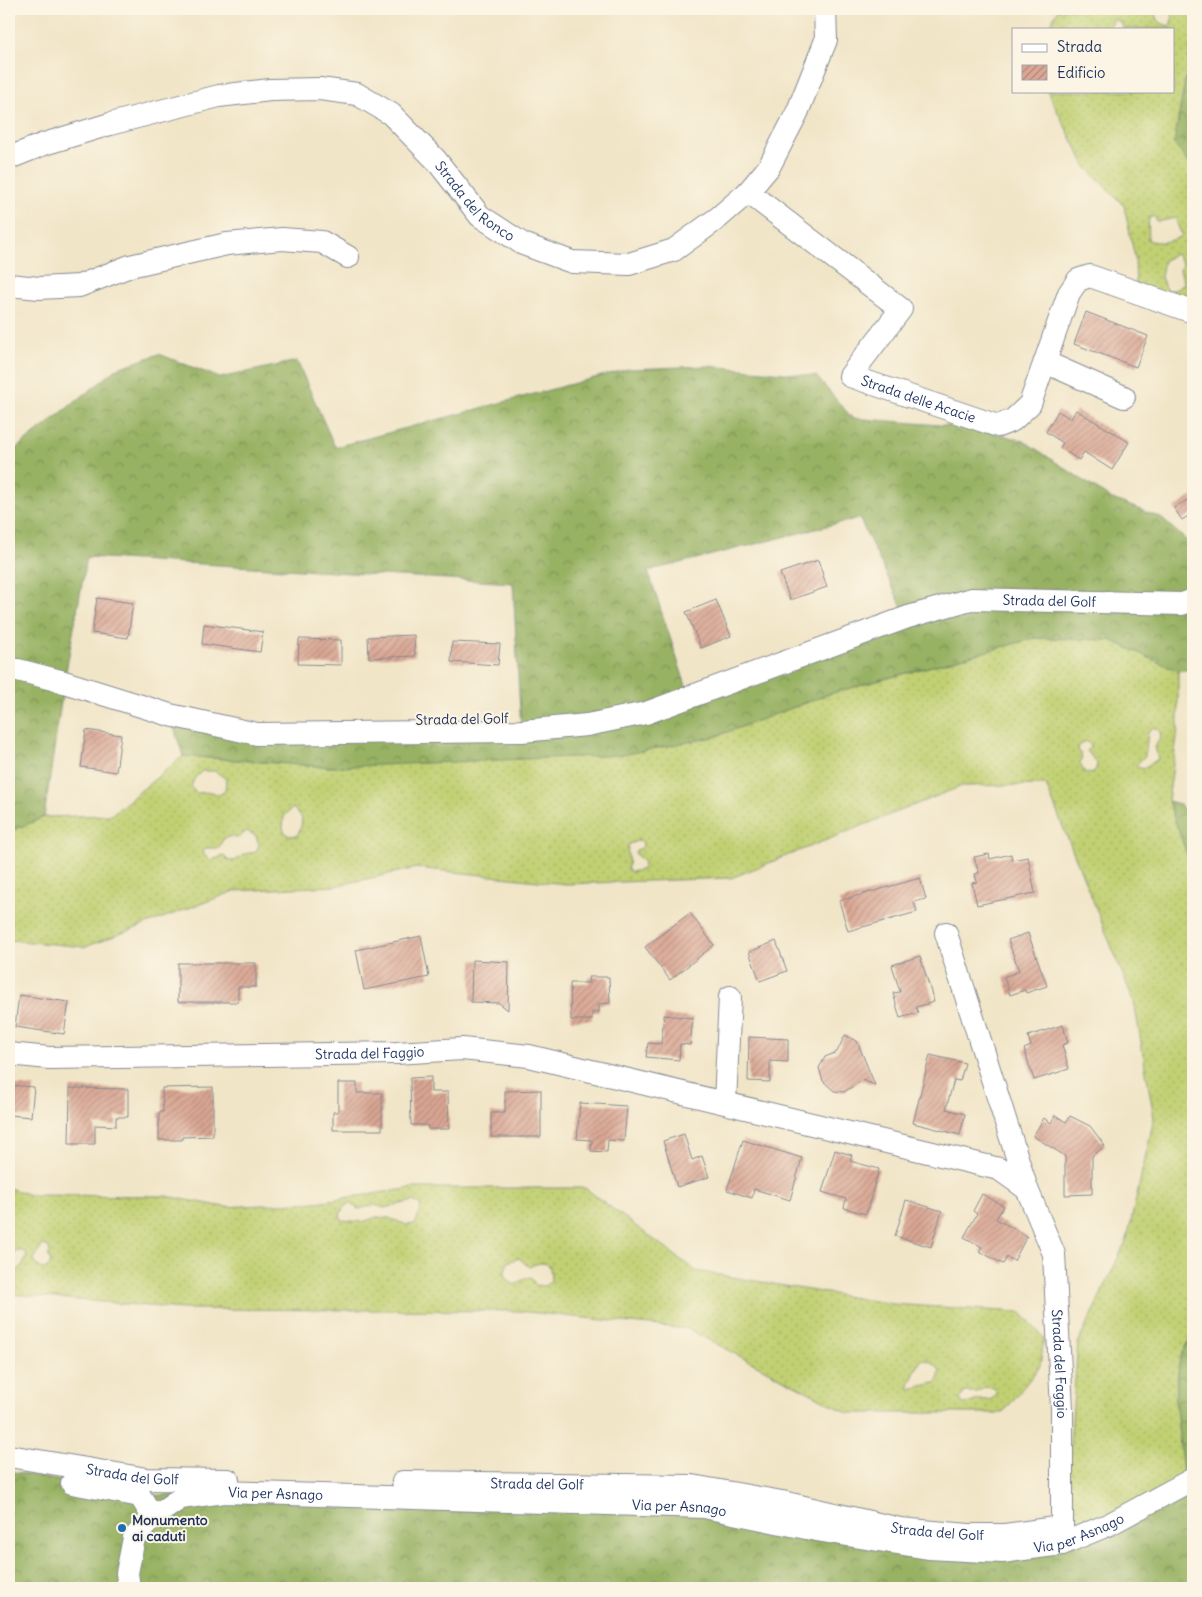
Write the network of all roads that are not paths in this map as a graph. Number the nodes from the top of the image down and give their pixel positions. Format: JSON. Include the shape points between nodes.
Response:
{"nodes":[{"id":1,"x":825,"y":9,"type":"edge"},
{"id":2,"x":9,"y":158,"type":"edge"},
{"id":3,"x":748,"y":192,"type":"junction"},
{"id":4,"x":348,"y":257,"type":"dead end"},
{"id":5,"x":9,"y":285,"type":"edge"},
{"id":6,"x":1193,"y":312,"type":"edge"},
{"id":7,"x":1045,"y":362,"type":"junction"},
{"id":8,"x":1124,"y":397,"type":"dead end"},
{"id":9,"x":1193,"y":600,"type":"edge"},
{"id":10,"x":908,"y":617,"type":"junction"},
{"id":11,"x":9,"y":657,"type":"edge"},
{"id":12,"x":9,"y":670,"type":"edge"},
{"id":13,"x":9,"y":684,"type":"edge"},
{"id":14,"x":170,"y":715,"type":"junction"},
{"id":15,"x":946,"y":933,"type":"dead end"},
{"id":16,"x":730,"y":997,"type":"dead end"},
{"id":17,"x":9,"y":1054,"type":"edge"},
{"id":18,"x":725,"y":1102,"type":"junction"},
{"id":19,"x":1027,"y":1189,"type":"junction"},
{"id":20,"x":9,"y":1456,"type":"edge"},
{"id":21,"x":9,"y":1471,"type":"edge"},
{"id":22,"x":1193,"y":1479,"type":"edge"},
{"id":23,"x":153,"y":1517,"type":"junction"},
{"id":24,"x":1061,"y":1535,"type":"junction"},
{"id":25,"x":129,"y":1588,"type":"edge"}],
"edges":[{"from":1,"to":3,"type":"street","name":"Strada del Ronco","via":[[826,40],[797,113],[769,167]]},
{"from":2,"to":3,"type":"street","name":"Strada del Ronco","via":[[110,124],[219,96],[320,89],[357,94],[391,114],[436,160],[480,216],[523,244],[572,262],[628,264],[674,250]]},
{"from":3,"to":7,"type":"street","name":"Strada delle Acacie","via":[[901,309],[850,376],[998,426],[1013,420],[1030,404]]},
{"from":4,"to":5,"type":"street","via":[[322,242],[282,238],[227,244],[140,264],[79,286],[39,288]]},
{"from":6,"to":7,"type":"street","name":"Strada delle Acacie","via":[[1090,276],[1078,280],[1069,293]]},
{"from":7,"to":8,"type":"street"},
{"from":9,"to":10,"type":"street","name":"Strada del Golf","via":[[1182,604],[971,600]]},
{"from":10,"to":11,"type":"street","name":"Strada del Golf","via":[[872,619],[645,701],[520,719],[256,721],[168,703]]},
{"from":10,"to":14,"type":"street","name":"Strada del Golf","via":[[646,713],[587,725],[522,731],[257,734]]},
{"from":12,"to":14,"type":"street","name":"Strada del Golf","via":[[55,680]]},
{"from":13,"to":14,"type":"street","via":[[66,697],[158,726]]},
{"from":15,"to":19,"type":"street","name":"Strada del Faggio"},
{"from":16,"to":18,"type":"street"},
{"from":17,"to":18,"type":"street","name":"Strada del Faggio","via":[[49,1058],[396,1053],[462,1049],[529,1056]]},
{"from":18,"to":19,"type":"street","name":"Strada del Faggio","via":[[999,1169]]},
{"from":19,"to":24,"type":"street","name":"Strada del Faggio","via":[[1054,1254],[1062,1409]]},
{"from":20,"to":24,"type":"street","name":"Strada del Golf","via":[[147,1479],[692,1486],[782,1502],[900,1529],[968,1535]]},
{"from":21,"to":23,"type":"street","name":"Strada del Golf","via":[[140,1496]]},
{"from":22,"to":24,"type":"street","name":"Via per Asnago","via":[[1110,1524]]},
{"from":23,"to":24,"type":"street","name":"Via per Asnago","via":[[180,1498],[233,1492],[704,1507],[928,1548],[1002,1552]]},
{"from":23,"to":25,"type":"street","name":"Via per Asnago","via":[[134,1538],[127,1573]]}]}
